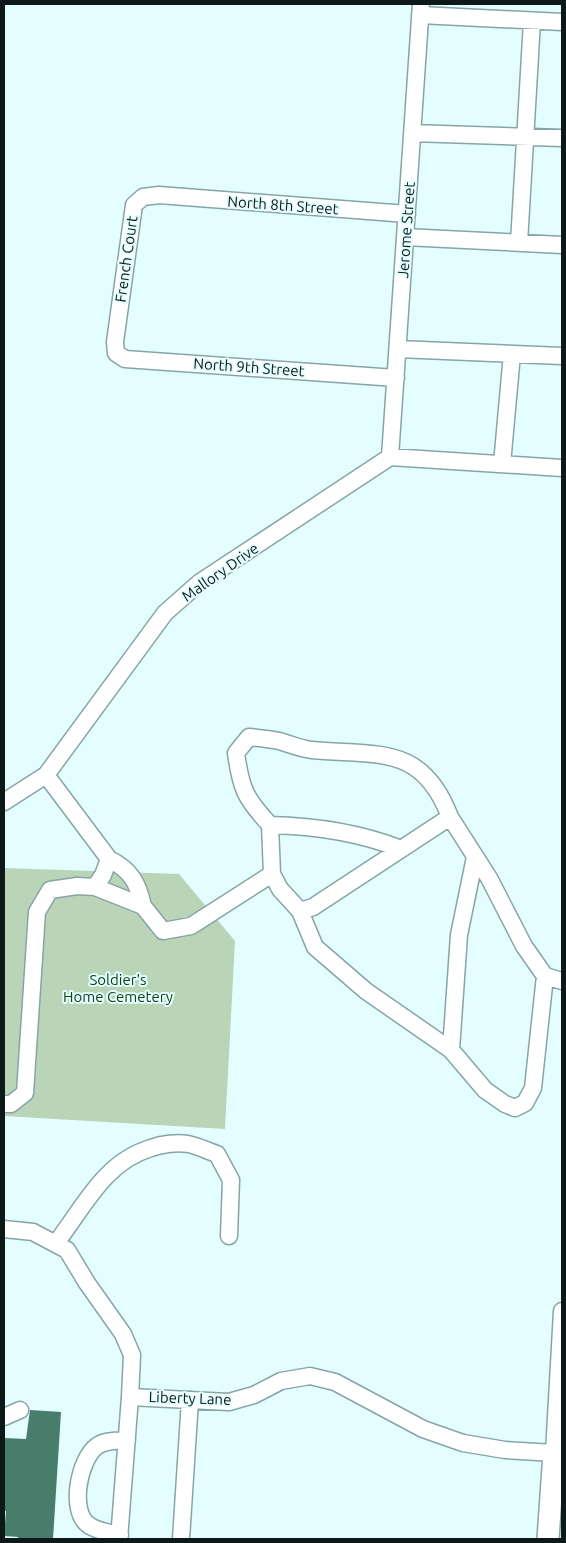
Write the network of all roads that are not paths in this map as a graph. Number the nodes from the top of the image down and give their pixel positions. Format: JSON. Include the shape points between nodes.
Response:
{"nodes":[{"id":1,"x":420,"y":9,"type":"edge"},
{"id":2,"x":532,"y":21,"type":"junction"},
{"id":3,"x":562,"y":22,"type":"edge"},
{"id":4,"x":412,"y":133,"type":"junction"},
{"id":5,"x":525,"y":137,"type":"junction"},
{"id":6,"x":562,"y":138,"type":"edge"},
{"id":7,"x":159,"y":195,"type":"joint"},
{"id":8,"x":407,"y":214,"type":"junction"},
{"id":9,"x":405,"y":237,"type":"junction"},
{"id":10,"x":519,"y":243,"type":"junction"},
{"id":11,"x":562,"y":246,"type":"edge"},
{"id":12,"x":115,"y":342,"type":"joint"},
{"id":13,"x":398,"y":349,"type":"junction"},
{"id":14,"x":512,"y":354,"type":"junction"},
{"id":15,"x":562,"y":356,"type":"edge"},
{"id":16,"x":396,"y":378,"type":"junction"},
{"id":17,"x":390,"y":457,"type":"junction"},
{"id":18,"x":502,"y":464,"type":"junction"},
{"id":19,"x":562,"y":468,"type":"edge"},
{"id":20,"x":46,"y":775,"type":"junction"},
{"id":21,"x":4,"y":802,"type":"edge"},
{"id":22,"x":450,"y":817,"type":"junction"},
{"id":23,"x":270,"y":825,"type":"junction"},
{"id":24,"x":402,"y":849,"type":"junction"},
{"id":25,"x":475,"y":857,"type":"junction"},
{"id":26,"x":109,"y":859,"type":"junction"},
{"id":27,"x":272,"y":874,"type":"junction"},
{"id":28,"x":95,"y":887,"type":"junction"},
{"id":29,"x":143,"y":906,"type":"junction"},
{"id":30,"x":300,"y":911,"type":"junction"},
{"id":31,"x":545,"y":976,"type":"junction"},
{"id":32,"x":562,"y":981,"type":"edge"},
{"id":33,"x":451,"y":1050,"type":"junction"},
{"id":34,"x":4,"y":1104,"type":"edge"},
{"id":35,"x":4,"y":1228,"type":"edge"},
{"id":36,"x":229,"y":1236,"type":"dead end"},
{"id":37,"x":56,"y":1243,"type":"junction"},
{"id":38,"x":562,"y":1311,"type":"edge"},
{"id":39,"x":130,"y":1396,"type":"junction"},
{"id":40,"x":190,"y":1400,"type":"junction"},
{"id":41,"x":20,"y":1410,"type":"dead end"},
{"id":42,"x":4,"y":1417,"type":"edge"},
{"id":43,"x":127,"y":1440,"type":"junction"},
{"id":44,"x":554,"y":1453,"type":"junction"},
{"id":45,"x":557,"y":1478,"type":"edge"},
{"id":46,"x":119,"y":1537,"type":"edge"},
{"id":47,"x":181,"y":1539,"type":"edge"},
{"id":48,"x":548,"y":1539,"type":"edge"}],
"edges":[{"from":1,"to":2,"type":"street"},
{"from":1,"to":4,"type":"street","name":"Jerome Street"},
{"from":2,"to":3,"type":"street"},
{"from":2,"to":5,"type":"street"},
{"from":4,"to":5,"type":"street"},
{"from":4,"to":8,"type":"street","name":"Jerome Street"},
{"from":5,"to":6,"type":"street"},
{"from":5,"to":10,"type":"street"},
{"from":7,"to":8,"type":"street","name":"North 8th Street"},
{"from":7,"to":12,"type":"street","name":"French Court","via":[[143,197],[134,205]]},
{"from":8,"to":9,"type":"street","name":"Jerome Street"},
{"from":9,"to":10,"type":"street"},
{"from":9,"to":13,"type":"street","name":"Jerome Street"},
{"from":10,"to":11,"type":"street"},
{"from":12,"to":16,"type":"street","name":"North 9th Street","via":[[116,354],[125,359]]},
{"from":13,"to":14,"type":"street"},
{"from":13,"to":16,"type":"street","name":"Jerome Street"},
{"from":14,"to":15,"type":"street"},
{"from":14,"to":18,"type":"street"},
{"from":16,"to":17,"type":"street","name":"Jerome Street"},
{"from":17,"to":18,"type":"street"},
{"from":17,"to":20,"type":"street","name":"Mallory Drive","via":[[199,583],[165,613]]},
{"from":18,"to":19,"type":"street"},
{"from":20,"to":21,"type":"street"},
{"from":20,"to":26,"type":"street"},
{"from":22,"to":23,"type":"street","via":[[442,796],[424,773],[401,758],[310,750],[248,737],[236,752],[239,776],[249,803]]},
{"from":22,"to":24,"type":"street"},
{"from":22,"to":25,"type":"street"},
{"from":23,"to":24,"type":"street","via":[[369,836]]},
{"from":23,"to":27,"type":"street"},
{"from":24,"to":30,"type":"street","via":[[313,907]]},
{"from":25,"to":31,"type":"street","via":[[524,946]]},
{"from":25,"to":33,"type":"street","via":[[459,935]]},
{"from":26,"to":28,"type":"street","via":[[104,876]]},
{"from":26,"to":29,"type":"street","via":[[125,867],[140,890]]},
{"from":27,"to":29,"type":"street","via":[[192,926],[163,931]]},
{"from":27,"to":30,"type":"street","via":[[280,889]]},
{"from":28,"to":29,"type":"street"},
{"from":28,"to":34,"type":"street","via":[[50,890],[36,912],[25,1093],[11,1104]]},
{"from":30,"to":33,"type":"street","via":[[315,947],[366,991]]},
{"from":31,"to":32,"type":"street"},
{"from":31,"to":33,"type":"street","via":[[534,1088],[525,1103],[515,1108],[485,1090]]},
{"from":35,"to":37,"type":"street","name":"Liberty Lane","via":[[33,1232]]},
{"from":36,"to":37,"type":"street","via":[[231,1180],[217,1154],[187,1144],[170,1144],[136,1152],[117,1164],[96,1186]]},
{"from":37,"to":39,"type":"street","name":"Liberty Lane","via":[[67,1250],[123,1334],[132,1355]]},
{"from":38,"to":44,"type":"street"},
{"from":39,"to":40,"type":"street","name":"Liberty Lane"},
{"from":39,"to":43,"type":"street"},
{"from":40,"to":44,"type":"street","name":"Liberty Lane","via":[[229,1402],[254,1395],[281,1381],[310,1376],[335,1382],[423,1429],[464,1443]]},
{"from":40,"to":47,"type":"street"},
{"from":41,"to":42,"type":"street"},
{"from":43,"to":46,"type":"street"},
{"from":43,"to":46,"type":"street","via":[[98,1444],[81,1466],[79,1484],[78,1500],[89,1526]]},
{"from":44,"to":45,"type":"main road"},
{"from":45,"to":48,"type":"main road"}]}
